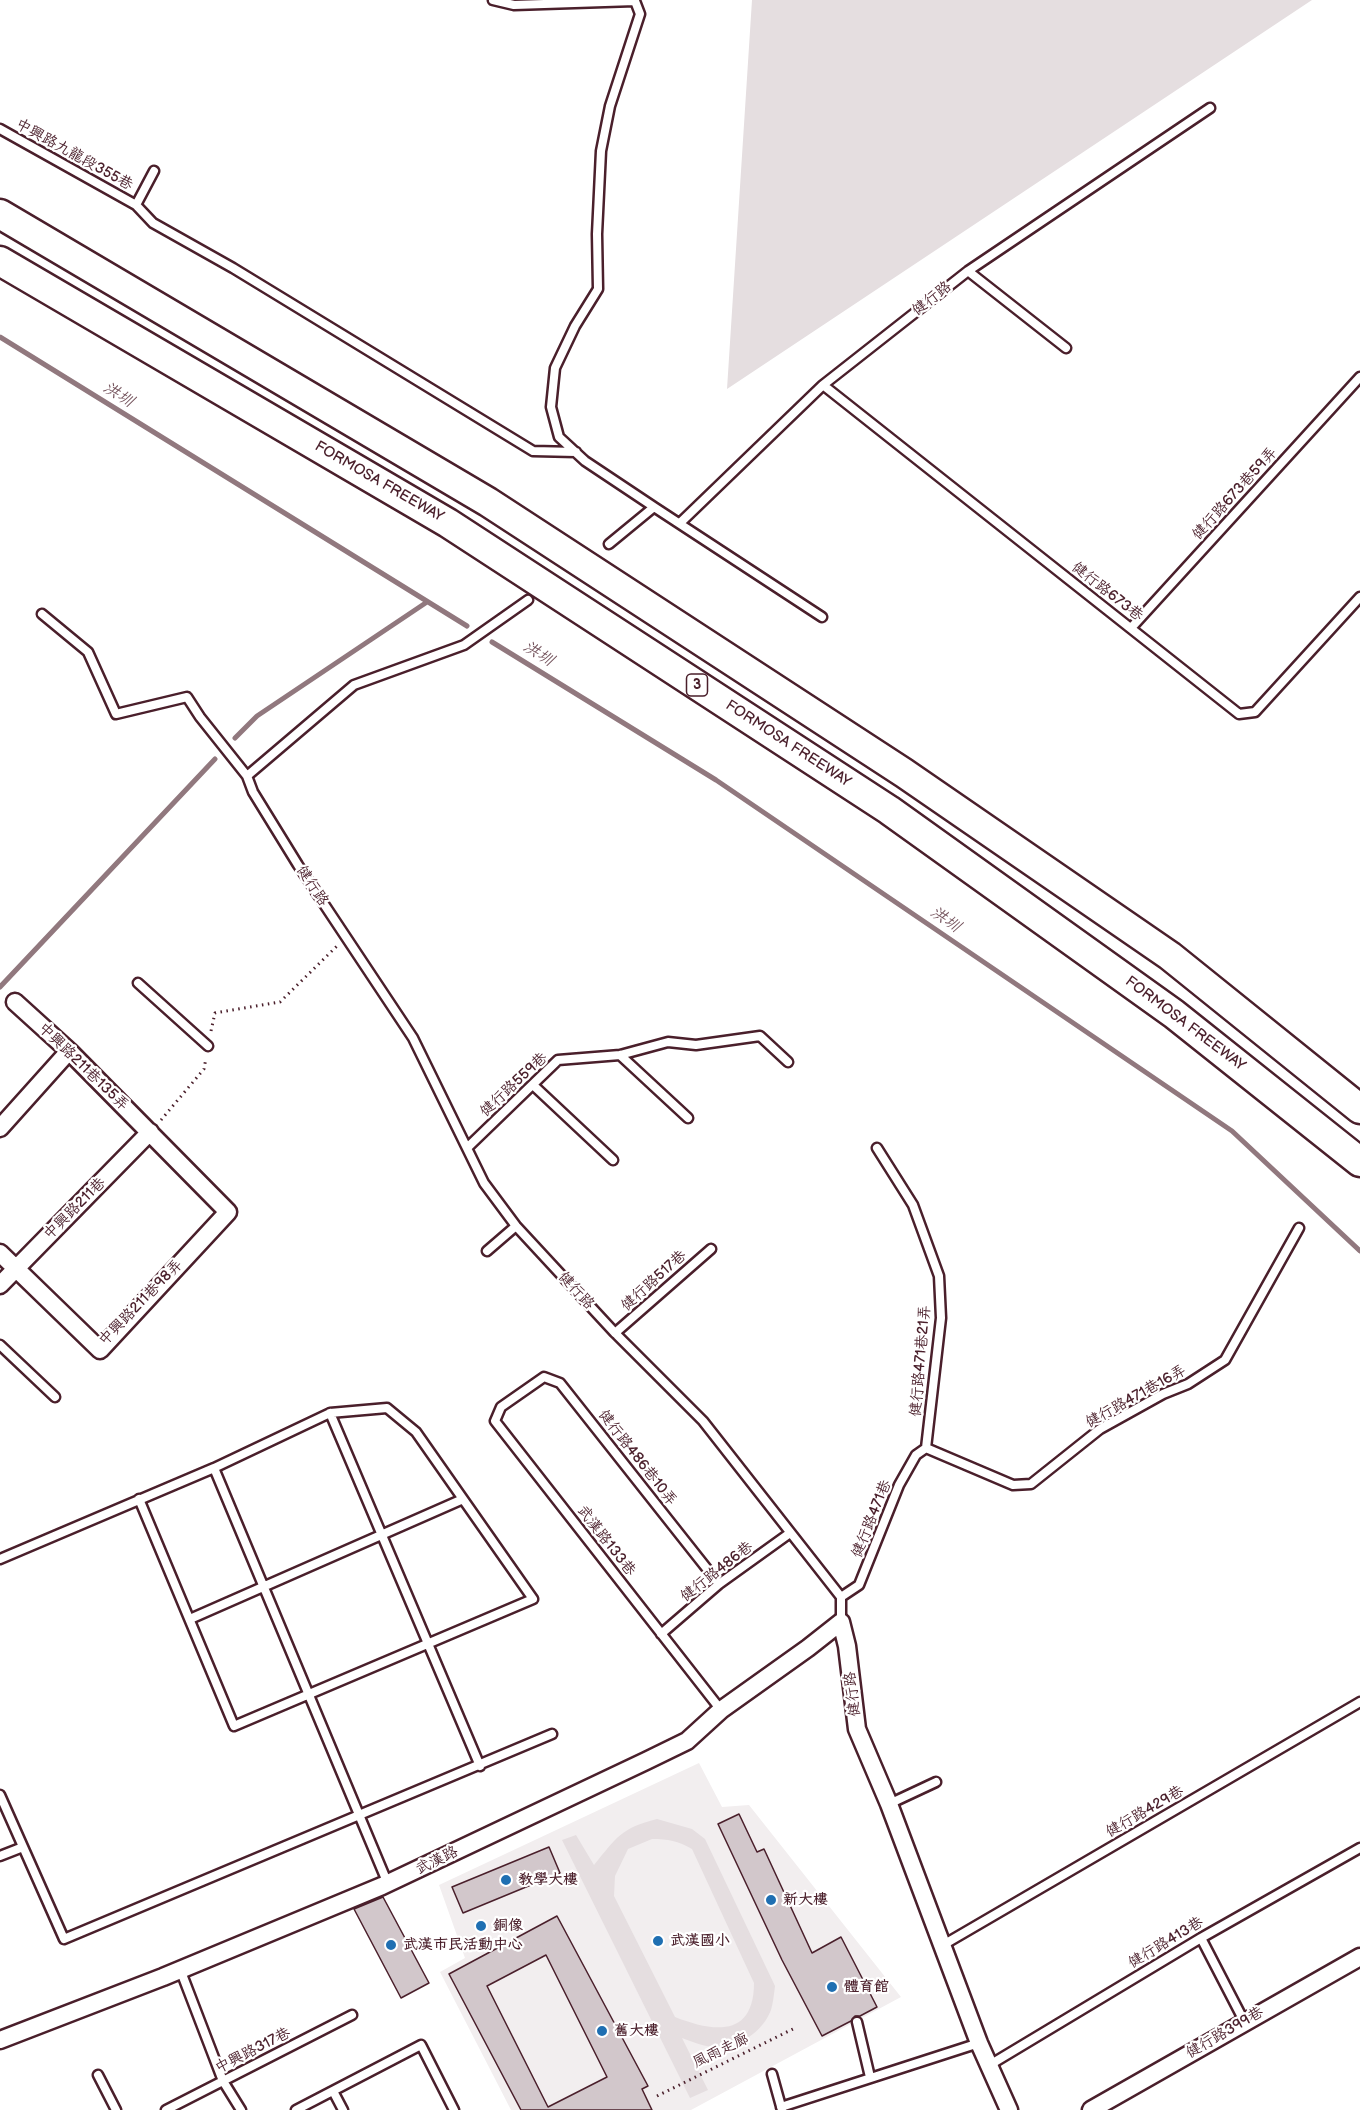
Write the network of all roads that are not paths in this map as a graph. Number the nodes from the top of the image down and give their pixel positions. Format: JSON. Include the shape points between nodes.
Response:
{"nodes":[{"id":1,"x":493,"y":0,"type":"edge"},
{"id":2,"x":635,"y":1,"type":"edge"},
{"id":3,"x":1210,"y":108,"type":"dead end"},
{"id":4,"x":0,"y":129,"type":"edge"},
{"id":5,"x":154,"y":171,"type":"dead end"},
{"id":6,"x":136,"y":205,"type":"junction"},
{"id":7,"x":0,"y":214,"type":"edge"},
{"id":8,"x":0,"y":261,"type":"edge"},
{"id":9,"x":968,"y":272,"type":"junction"},
{"id":10,"x":1066,"y":348,"type":"dead end"},
{"id":11,"x":1360,"y":377,"type":"edge"},
{"id":12,"x":823,"y":385,"type":"junction"},
{"id":13,"x":576,"y":452,"type":"junction"},
{"id":14,"x":654,"y":507,"type":"junction"},
{"id":15,"x":680,"y":523,"type":"junction"},
{"id":16,"x":609,"y":544,"type":"dead end"},
{"id":17,"x":1360,"y":597,"type":"edge"},
{"id":18,"x":528,"y":600,"type":"dead end"},
{"id":19,"x":42,"y":614,"type":"dead end"},
{"id":20,"x":822,"y":617,"type":"dead end"},
{"id":21,"x":1131,"y":628,"type":"junction"},
{"id":22,"x":247,"y":776,"type":"junction"},
{"id":23,"x":138,"y":983,"type":"dead end"},
{"id":24,"x":15,"y":1002,"type":"dead end"},
{"id":25,"x":208,"y":1046,"type":"road end"},
{"id":26,"x":69,"y":1051,"type":"junction"},
{"id":27,"x":620,"y":1055,"type":"junction"},
{"id":28,"x":788,"y":1062,"type":"dead end"},
{"id":29,"x":533,"y":1085,"type":"junction"},
{"id":30,"x":1360,"y":1109,"type":"edge"},
{"id":31,"x":688,"y":1118,"type":"dead end"},
{"id":32,"x":0,"y":1128,"type":"edge"},
{"id":33,"x":150,"y":1132,"type":"junction"},
{"id":34,"x":468,"y":1147,"type":"junction"},
{"id":35,"x":877,"y":1148,"type":"dead end"},
{"id":36,"x":613,"y":1160,"type":"dead end"},
{"id":37,"x":1360,"y":1162,"type":"edge"},
{"id":38,"x":228,"y":1212,"type":"joint"},
{"id":39,"x":516,"y":1226,"type":"junction"},
{"id":40,"x":1299,"y":1228,"type":"dead end"},
{"id":41,"x":711,"y":1249,"type":"dead end"},
{"id":42,"x":487,"y":1251,"type":"dead end"},
{"id":43,"x":0,"y":1253,"type":"edge"},
{"id":44,"x":16,"y":1269,"type":"junction"},
{"id":45,"x":0,"y":1285,"type":"edge"},
{"id":46,"x":615,"y":1334,"type":"junction"},
{"id":47,"x":0,"y":1346,"type":"edge"},
{"id":48,"x":522,"y":1392,"type":"joint"},
{"id":49,"x":55,"y":1396,"type":"dead end"},
{"id":50,"x":330,"y":1413,"type":"junction"},
{"id":51,"x":926,"y":1448,"type":"junction"},
{"id":52,"x":214,"y":1468,"type":"junction"},
{"id":53,"x":139,"y":1499,"type":"junction"},
{"id":54,"x":463,"y":1499,"type":"junction"},
{"id":55,"x":790,"y":1533,"type":"junction"},
{"id":56,"x":382,"y":1535,"type":"junction"},
{"id":57,"x":0,"y":1559,"type":"edge"},
{"id":58,"x":719,"y":1584,"type":"junction"},
{"id":59,"x":264,"y":1587,"type":"junction"},
{"id":60,"x":841,"y":1597,"type":"junction"},
{"id":61,"x":189,"y":1619,"type":"junction"},
{"id":62,"x":841,"y":1622,"type":"junction"},
{"id":63,"x":661,"y":1634,"type":"junction"},
{"id":64,"x":428,"y":1642,"type":"junction"},
{"id":65,"x":309,"y":1694,"type":"junction"},
{"id":66,"x":1360,"y":1702,"type":"edge"},
{"id":67,"x":721,"y":1710,"type":"junction"},
{"id":68,"x":552,"y":1734,"type":"dead end"},
{"id":69,"x":480,"y":1766,"type":"junction"},
{"id":70,"x":936,"y":1782,"type":"dead end"},
{"id":71,"x":0,"y":1796,"type":"edge"},
{"id":72,"x":889,"y":1804,"type":"junction"},
{"id":73,"x":359,"y":1814,"type":"junction"},
{"id":74,"x":23,"y":1847,"type":"junction"},
{"id":75,"x":1360,"y":1848,"type":"edge"},
{"id":76,"x":0,"y":1856,"type":"edge"},
{"id":77,"x":388,"y":1884,"type":"junction"},
{"id":78,"x":1201,"y":1938,"type":"junction"},
{"id":79,"x":943,"y":1945,"type":"junction"},
{"id":80,"x":1360,"y":1957,"type":"edge"},
{"id":81,"x":180,"y":1969,"type":"junction"},
{"id":82,"x":352,"y":2015,"type":"dead end"},
{"id":83,"x":1244,"y":2021,"type":"junction"},
{"id":84,"x":857,"y":2022,"type":"dead end"},
{"id":85,"x":0,"y":2040,"type":"edge"},
{"id":86,"x":979,"y":2043,"type":"junction"},
{"id":87,"x":988,"y":2066,"type":"junction"},
{"id":88,"x":772,"y":2074,"type":"dead end"},
{"id":89,"x":98,"y":2075,"type":"dead end"},
{"id":90,"x":870,"y":2077,"type":"junction"},
{"id":91,"x":223,"y":2081,"type":"junction"},
{"id":92,"x":333,"y":2091,"type":"junction"},
{"id":93,"x":782,"y":2108,"type":"edge"},
{"id":94,"x":116,"y":2110,"type":"edge"},
{"id":95,"x":166,"y":2110,"type":"edge"},
{"id":96,"x":242,"y":2110,"type":"edge"},
{"id":97,"x":296,"y":2110,"type":"edge"},
{"id":98,"x":343,"y":2110,"type":"edge"},
{"id":99,"x":454,"y":2110,"type":"edge"},
{"id":100,"x":1009,"y":2110,"type":"edge"},
{"id":101,"x":1091,"y":2110,"type":"edge"}],
"edges":[{"from":1,"to":2,"type":"lane","via":[[514,5]]},
{"from":2,"to":13,"type":"lane","via":[[640,14],[610,106],[601,151],[598,289],[555,368],[551,407],[559,437]]},
{"from":3,"to":9,"type":"lane","name":"健行路"},
{"from":4,"to":6,"type":"lane","name":"中興路九龍段355巷"},
{"from":5,"to":6,"type":"lane"},
{"from":6,"to":13,"type":"lane","name":"中興路九龍段355巷","via":[[153,223],[533,451]]},
{"from":7,"to":30,"type":"highway","via":[[488,502],[904,773],[1170,956]]},
{"from":8,"to":37,"type":"highway","name":"FORMOSA FREEWAY","number":"3","via":[[448,523],[890,810],[1174,1014]]},
{"from":9,"to":10,"type":"lane"},
{"from":9,"to":12,"type":"lane","name":"健行路"},
{"from":11,"to":21,"type":"lane","name":"健行路673巷59弄"},
{"from":12,"to":15,"type":"lane","name":"健行路"},
{"from":12,"to":21,"type":"lane","name":"健行路673巷"},
{"from":13,"to":14,"type":"lane"},
{"from":14,"to":15,"type":"lane"},
{"from":14,"to":16,"type":"lane"},
{"from":15,"to":20,"type":"lane"},
{"from":17,"to":21,"type":"lane","name":"健行路673巷","via":[[1255,712],[1239,714]]},
{"from":18,"to":22,"type":"lane","via":[[464,645],[354,685]]},
{"from":19,"to":22,"type":"lane","name":"健行路","via":[[88,652],[116,714],[187,697]]},
{"from":22,"to":34,"type":"lane","name":"健行路","via":[[253,792],[345,938],[413,1038]]},
{"from":23,"to":25,"type":"lane"},
{"from":24,"to":26,"type":"street","name":"中興路211巷135弄"},
{"from":26,"to":32,"type":"street"},
{"from":26,"to":33,"type":"street","name":"中興路211巷135弄"},
{"from":27,"to":28,"type":"lane","name":"健行路559巷","via":[[668,1042],[696,1045],[760,1036]]},
{"from":27,"to":29,"type":"lane","name":"健行路559巷","via":[[558,1060]]},
{"from":27,"to":31,"type":"lane"},
{"from":29,"to":34,"type":"lane","name":"健行路559巷"},
{"from":29,"to":36,"type":"lane"},
{"from":33,"to":38,"type":"street","name":"中興路211巷135弄"},
{"from":33,"to":44,"type":"street","name":"中興路211巷"},
{"from":34,"to":39,"type":"lane","name":"健行路","via":[[484,1183]]},
{"from":35,"to":51,"type":"lane","name":"健行路471巷21弄","via":[[913,1205],[939,1276],[941,1318]]},
{"from":38,"to":44,"type":"street","name":"中興路211巷98弄","via":[[100,1350]]},
{"from":39,"to":42,"type":"lane"},
{"from":39,"to":46,"type":"lane","name":"健行路"},
{"from":40,"to":51,"type":"lane","name":"健行路471巷16弄","via":[[1225,1360],[1188,1384],[1100,1429],[1030,1484],[1013,1485]]},
{"from":41,"to":46,"type":"lane","name":"健行路517巷"},
{"from":43,"to":44,"type":"street","name":"中興路211巷98弄"},
{"from":44,"to":45,"type":"street","name":"中興路211巷"},
{"from":46,"to":55,"type":"lane","name":"健行路","via":[[703,1421]]},
{"from":47,"to":49,"type":"lane"},
{"from":48,"to":58,"type":"lane","name":"健行路486巷10弄","via":[[544,1377],[560,1383]]},
{"from":48,"to":63,"type":"lane","name":"武漢路133巷","via":[[501,1407],[495,1421]]},
{"from":50,"to":52,"type":"lane"},
{"from":50,"to":54,"type":"lane","via":[[387,1408],[416,1432]]},
{"from":50,"to":56,"type":"lane"},
{"from":51,"to":60,"type":"lane","name":"健行路471巷","via":[[916,1455],[899,1485],[859,1586]]},
{"from":52,"to":53,"type":"lane"},
{"from":52,"to":59,"type":"lane"},
{"from":53,"to":57,"type":"lane"},
{"from":53,"to":61,"type":"lane"},
{"from":54,"to":56,"type":"lane"},
{"from":54,"to":64,"type":"lane","via":[[533,1599]]},
{"from":55,"to":58,"type":"lane","name":"健行路486巷"},
{"from":55,"to":60,"type":"lane","name":"健行路"},
{"from":56,"to":59,"type":"lane"},
{"from":56,"to":64,"type":"lane"},
{"from":58,"to":63,"type":"lane","name":"健行路486巷"},
{"from":59,"to":61,"type":"lane"},
{"from":59,"to":65,"type":"lane"},
{"from":60,"to":62,"type":"lane","name":"健行路"},
{"from":61,"to":65,"type":"lane","via":[[234,1726]]},
{"from":62,"to":67,"type":"street","name":"武漢路"},
{"from":62,"to":72,"type":"street","name":"健行路","via":[[857,1729]]},
{"from":63,"to":67,"type":"lane","name":"武漢路133巷"},
{"from":64,"to":65,"type":"lane"},
{"from":64,"to":69,"type":"lane"},
{"from":65,"to":73,"type":"lane"},
{"from":66,"to":79,"type":"lane","name":"健行路429巷"},
{"from":67,"to":77,"type":"street","name":"武漢路","via":[[687,1741]]},
{"from":68,"to":69,"type":"lane"},
{"from":69,"to":73,"type":"lane"},
{"from":70,"to":72,"type":"lane"},
{"from":71,"to":74,"type":"lane"},
{"from":72,"to":79,"type":"street","name":"健行路"},
{"from":73,"to":74,"type":"lane","via":[[64,1939]]},
{"from":73,"to":77,"type":"lane"},
{"from":74,"to":76,"type":"lane"},
{"from":75,"to":78,"type":"lane","name":"健行路413巷"},
{"from":77,"to":81,"type":"street","name":"武漢路"},
{"from":78,"to":83,"type":"lane"},
{"from":78,"to":87,"type":"lane","name":"健行路413巷"},
{"from":79,"to":86,"type":"street","name":"健行路"},
{"from":80,"to":83,"type":"street","name":"健行路399巷"},
{"from":81,"to":85,"type":"street","name":"武漢路"},
{"from":81,"to":91,"type":"lane"},
{"from":82,"to":91,"type":"lane","name":"中興路317巷"},
{"from":83,"to":101,"type":"street","name":"健行路399巷"},
{"from":84,"to":90,"type":"lane"},
{"from":86,"to":87,"type":"street","name":"健行路"},
{"from":86,"to":90,"type":"lane"},
{"from":87,"to":100,"type":"street","name":"健行路"},
{"from":88,"to":93,"type":"lane"},
{"from":89,"to":94,"type":"lane"},
{"from":90,"to":93,"type":"lane"},
{"from":91,"to":95,"type":"lane","name":"中興路317巷"},
{"from":91,"to":96,"type":"lane"},
{"from":92,"to":97,"type":"lane"},
{"from":92,"to":98,"type":"lane"},
{"from":92,"to":99,"type":"lane","via":[[421,2045]]}]}
